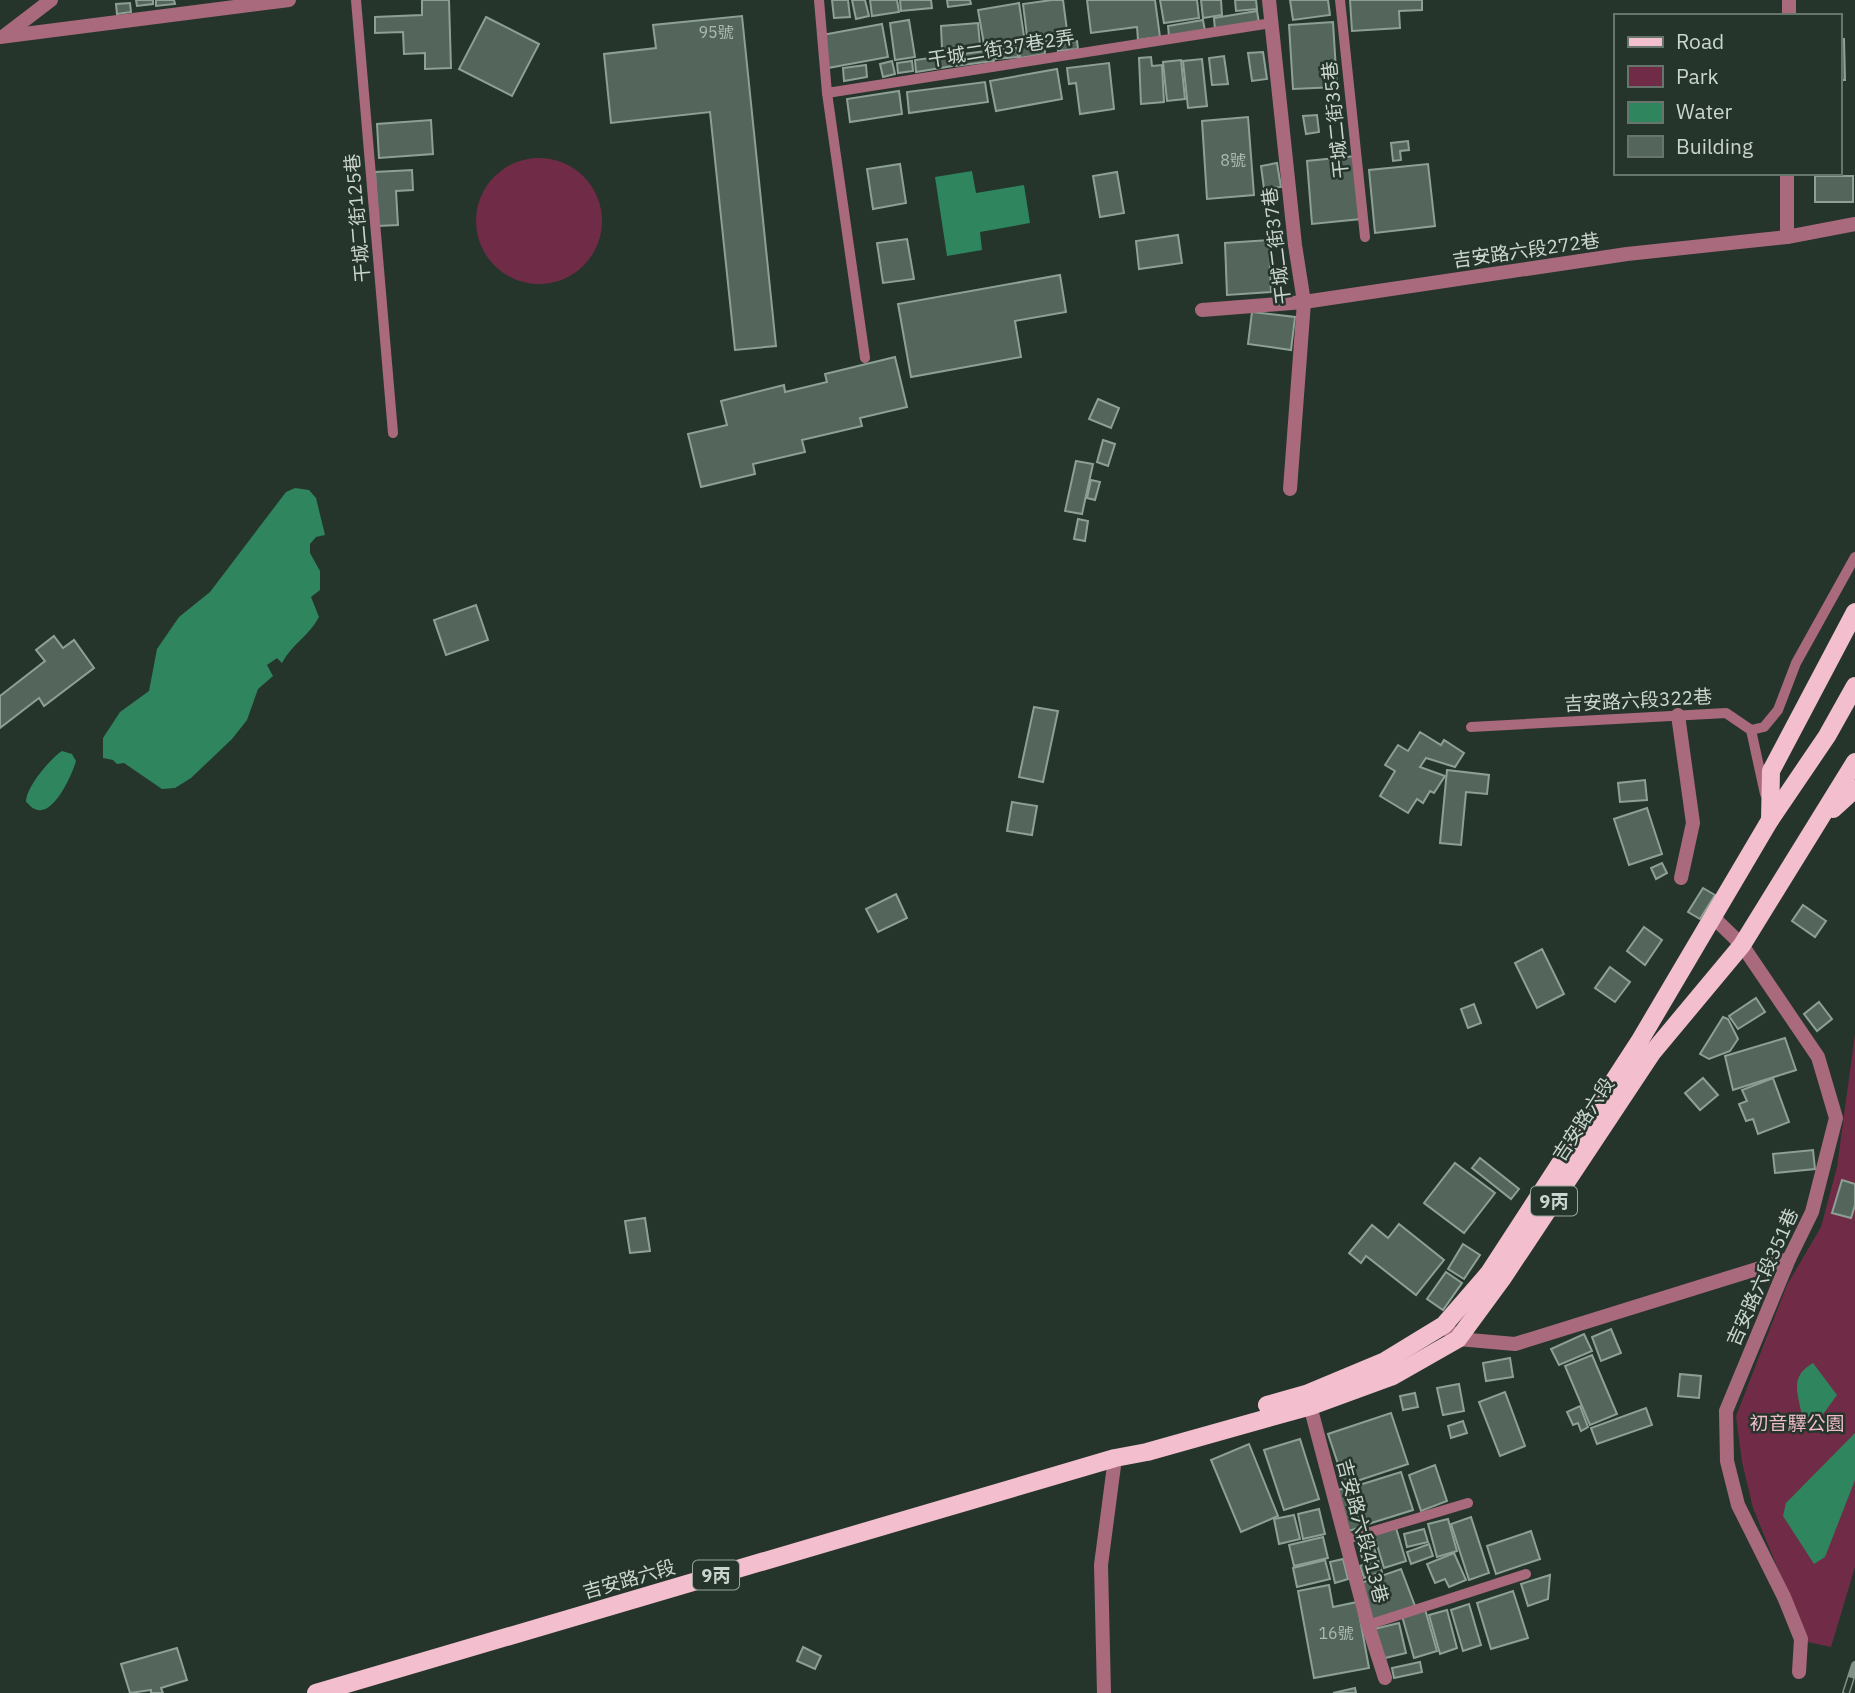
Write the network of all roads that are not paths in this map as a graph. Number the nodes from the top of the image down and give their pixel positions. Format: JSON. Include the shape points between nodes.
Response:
{"nodes":[{"id":1,"x":51,"y":0,"type":"edge"},
{"id":2,"x":289,"y":0,"type":"edge"},
{"id":3,"x":356,"y":0,"type":"edge"},
{"id":4,"x":819,"y":0,"type":"edge"},
{"id":5,"x":1269,"y":0,"type":"edge"},
{"id":6,"x":1340,"y":0,"type":"edge"},
{"id":7,"x":1272,"y":23,"type":"junction"},
{"id":8,"x":1,"y":38,"type":"edge"},
{"id":9,"x":827,"y":93,"type":"junction"},
{"id":10,"x":1787,"y":175,"type":"edge"},
{"id":11,"x":1855,"y":224,"type":"edge"},
{"id":12,"x":1365,"y":237,"type":"dead end"},
{"id":13,"x":1787,"y":237,"type":"junction"},
{"id":14,"x":1304,"y":302,"type":"junction"},
{"id":15,"x":1202,"y":310,"type":"dead end"},
{"id":16,"x":865,"y":358,"type":"dead end"},
{"id":17,"x":393,"y":433,"type":"dead end"},
{"id":18,"x":1290,"y":489,"type":"dead end"},
{"id":19,"x":1855,"y":557,"type":"edge"},
{"id":20,"x":1855,"y":612,"type":"edge"},
{"id":21,"x":1855,"y":686,"type":"edge"},
{"id":22,"x":1678,"y":715,"type":"junction"},
{"id":23,"x":1471,"y":727,"type":"dead end"},
{"id":24,"x":1751,"y":730,"type":"junction"},
{"id":25,"x":1855,"y":762,"type":"edge"},
{"id":26,"x":1855,"y":789,"type":"edge"},
{"id":27,"x":1770,"y":820,"type":"junction"},
{"id":28,"x":1818,"y":823,"type":"junction"},
{"id":29,"x":1681,"y":878,"type":"dead end"},
{"id":30,"x":1714,"y":918,"type":"junction"},
{"id":31,"x":1742,"y":945,"type":"junction"},
{"id":32,"x":1789,"y":1259,"type":"junction"},
{"id":33,"x":1444,"y":1325,"type":"junction"},
{"id":34,"x":1458,"y":1339,"type":"junction"},
{"id":35,"x":1308,"y":1400,"type":"junction"},
{"id":36,"x":1115,"y":1458,"type":"junction"},
{"id":37,"x":1468,"y":1503,"type":"dead end"},
{"id":38,"x":1345,"y":1540,"type":"junction"},
{"id":39,"x":1526,"y":1574,"type":"dead end"},
{"id":40,"x":1368,"y":1625,"type":"junction"},
{"id":41,"x":1800,"y":1672,"type":"dead end"},
{"id":42,"x":1385,"y":1678,"type":"dead end"},
{"id":43,"x":316,"y":1693,"type":"edge"},
{"id":44,"x":1104,"y":1693,"type":"edge"}],
"edges":[{"from":1,"to":8,"type":"street"},
{"from":2,"to":8,"type":"street"},
{"from":3,"to":17,"type":"lane","name":"干城二街125巷"},
{"from":4,"to":9,"type":"lane"},
{"from":5,"to":7,"type":"street","name":"干城二街37巷"},
{"from":6,"to":12,"type":"lane","name":"干城二街35巷"},
{"from":7,"to":9,"type":"lane","name":"干城二街37巷2弄"},
{"from":7,"to":14,"type":"street","name":"干城二街37巷"},
{"from":9,"to":16,"type":"lane"},
{"from":10,"to":13,"type":"street"},
{"from":11,"to":13,"type":"street","name":"吉安路六段272巷"},
{"from":13,"to":14,"type":"street","name":"吉安路六段272巷","via":[[1627,254]]},
{"from":14,"to":15,"type":"street","name":"吉安路六段272巷"},
{"from":14,"to":18,"type":"street","name":"干城二街37巷"},
{"from":19,"to":24,"type":"lane","via":[[1796,663],[1778,710],[1764,727]]},
{"from":20,"to":27,"type":"main road","via":[[1771,771]]},
{"from":21,"to":27,"type":"main road","name":"吉安路六段","number":"9丙"},
{"from":22,"to":23,"type":"lane","name":"吉安路六段322巷"},
{"from":22,"to":24,"type":"lane","name":"吉安路六段322巷","via":[[1727,713]]},
{"from":22,"to":29,"type":"street","via":[[1693,823]]},
{"from":24,"to":27,"type":"lane"},
{"from":25,"to":28,"type":"main road","name":"吉安路六段","number":"9丙"},
{"from":26,"to":28,"type":"main road"},
{"from":27,"to":30,"type":"main road","name":"吉安路六段","number":"9丙"},
{"from":28,"to":31,"type":"main road","name":"吉安路六段","number":"9丙"},
{"from":30,"to":31,"type":"street","name":"吉安路六段351巷"},
{"from":30,"to":33,"type":"main road","name":"吉安路六段","number":"9丙","via":[[1489,1273]]},
{"from":31,"to":32,"type":"street","name":"吉安路六段351巷","via":[[1818,1058],[1836,1118],[1812,1212]]},
{"from":31,"to":34,"type":"main road","name":"吉安路六段","number":"9丙","via":[[1651,1053]]},
{"from":32,"to":34,"type":"street","via":[[1515,1344]]},
{"from":32,"to":41,"type":"street","name":"吉安路六段351巷","via":[[1726,1411],[1727,1461],[1738,1505],[1801,1639]]},
{"from":33,"to":34,"type":"street"},
{"from":33,"to":35,"type":"main road","name":"吉安路六段","number":"9丙"},
{"from":34,"to":35,"type":"main road","name":"吉安路六段","number":"9丙","via":[[1393,1376]]},
{"from":35,"to":36,"type":"main road","name":"吉安路六段","number":"9丙"},
{"from":35,"to":38,"type":"street","name":"吉安路六段413巷"},
{"from":36,"to":43,"type":"main road","name":"吉安路六段","number":"9丙"},
{"from":36,"to":44,"type":"street","via":[[1101,1565]]},
{"from":37,"to":38,"type":"lane"},
{"from":38,"to":40,"type":"street","name":"吉安路六段413巷"},
{"from":39,"to":40,"type":"lane"},
{"from":40,"to":42,"type":"street","name":"吉安路六段413巷"}]}
